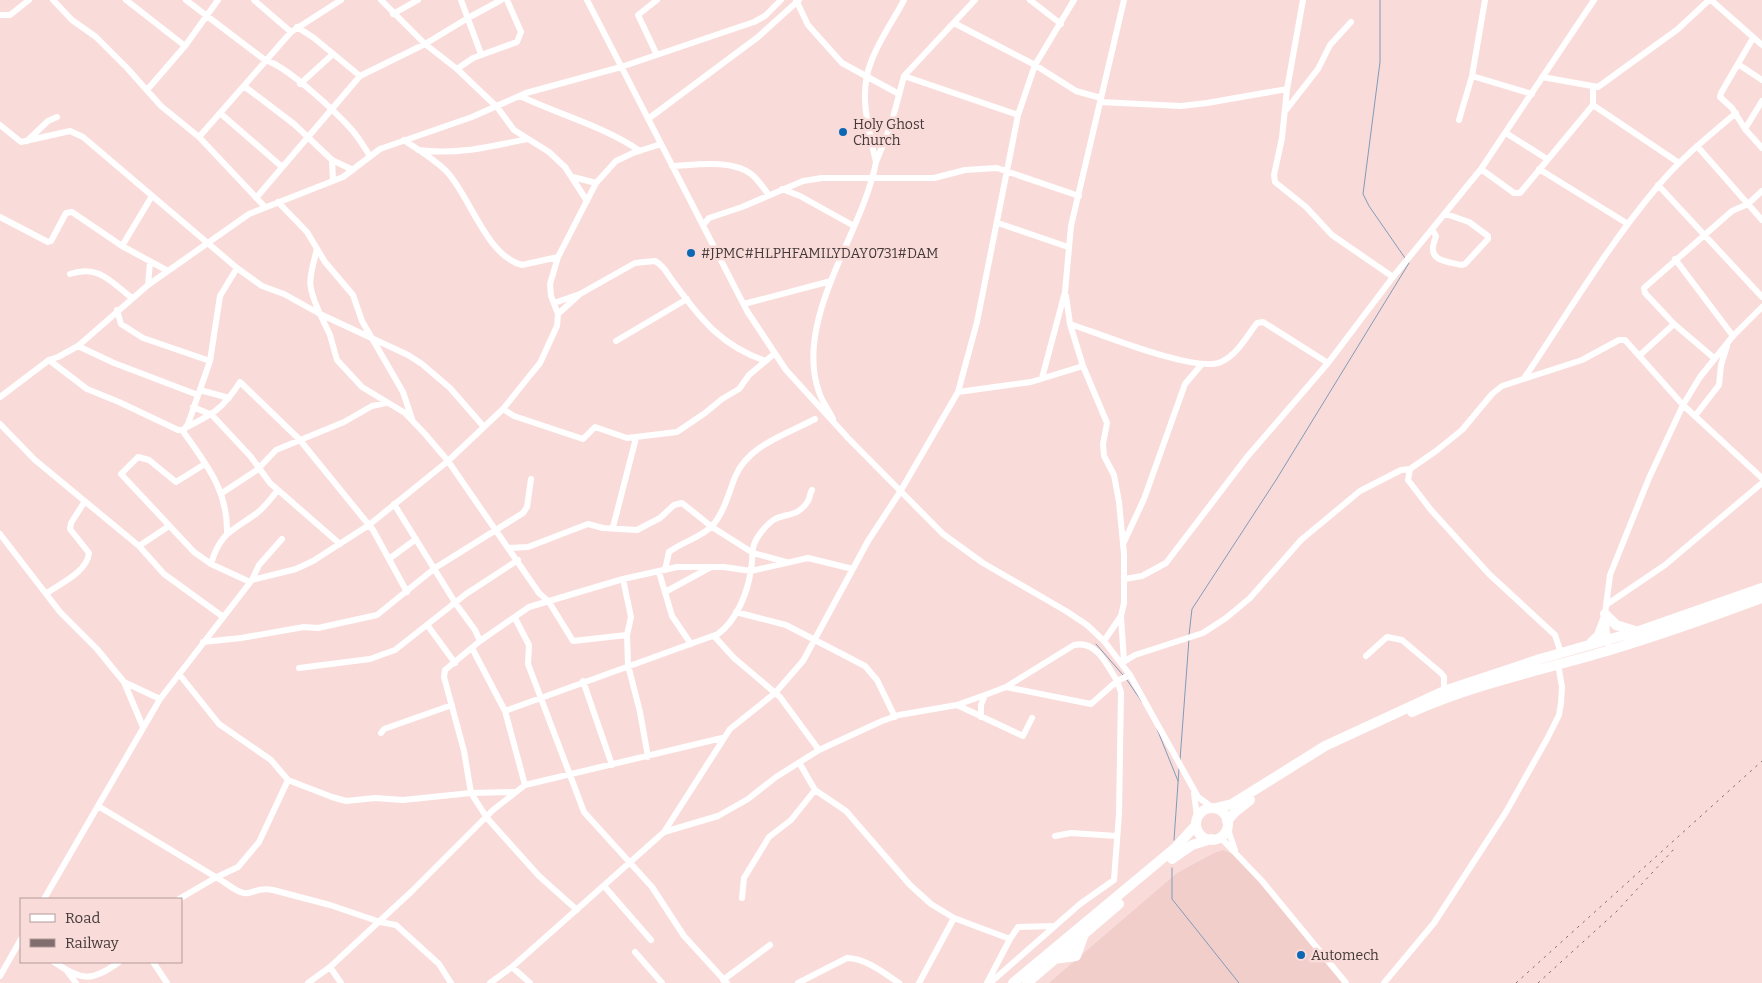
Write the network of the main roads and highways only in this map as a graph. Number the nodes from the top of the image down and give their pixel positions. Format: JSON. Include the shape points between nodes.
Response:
{"nodes":[{"id":1,"x":1762,"y":588,"type":"edge"},
{"id":2,"x":1762,"y":598,"type":"edge"},
{"id":3,"x":1642,"y":630,"type":"junction"},
{"id":4,"x":1608,"y":645,"type":"junction"},
{"id":5,"x":1582,"y":648,"type":"junction"},
{"id":6,"x":1214,"y":808,"type":"junction"},
{"id":7,"x":1197,"y":821,"type":"junction"},
{"id":8,"x":1227,"y":824,"type":"junction"},
{"id":9,"x":1215,"y":838,"type":"junction"},
{"id":10,"x":1013,"y":983,"type":"edge"},
{"id":11,"x":1027,"y":983,"type":"edge"}],
"edges":[{"from":1,"to":3,"type":"highway"},
{"from":2,"to":4,"type":"highway","via":[[1697,622]]},
{"from":3,"to":4,"type":"highway"},
{"from":3,"to":5,"type":"highway","via":[[1623,629],[1605,612],[1596,639]]},
{"from":4,"to":5,"type":"highway"},
{"from":4,"to":8,"type":"highway","via":[[1558,664],[1449,697],[1363,734],[1267,789],[1236,810]]},
{"from":5,"to":6,"type":"highway","via":[[1444,691],[1325,746],[1232,804]]},
{"from":6,"to":7,"type":"highway","via":[[1204,810]]},
{"from":6,"to":8,"type":"highway","via":[[1223,813]]},
{"from":7,"to":9,"type":"highway","via":[[1201,835]]},
{"from":7,"to":10,"type":"highway","via":[[1162,860]]},
{"from":8,"to":9,"type":"highway"},
{"from":9,"to":11,"type":"highway","via":[[1192,845],[1180,853]]}]}
